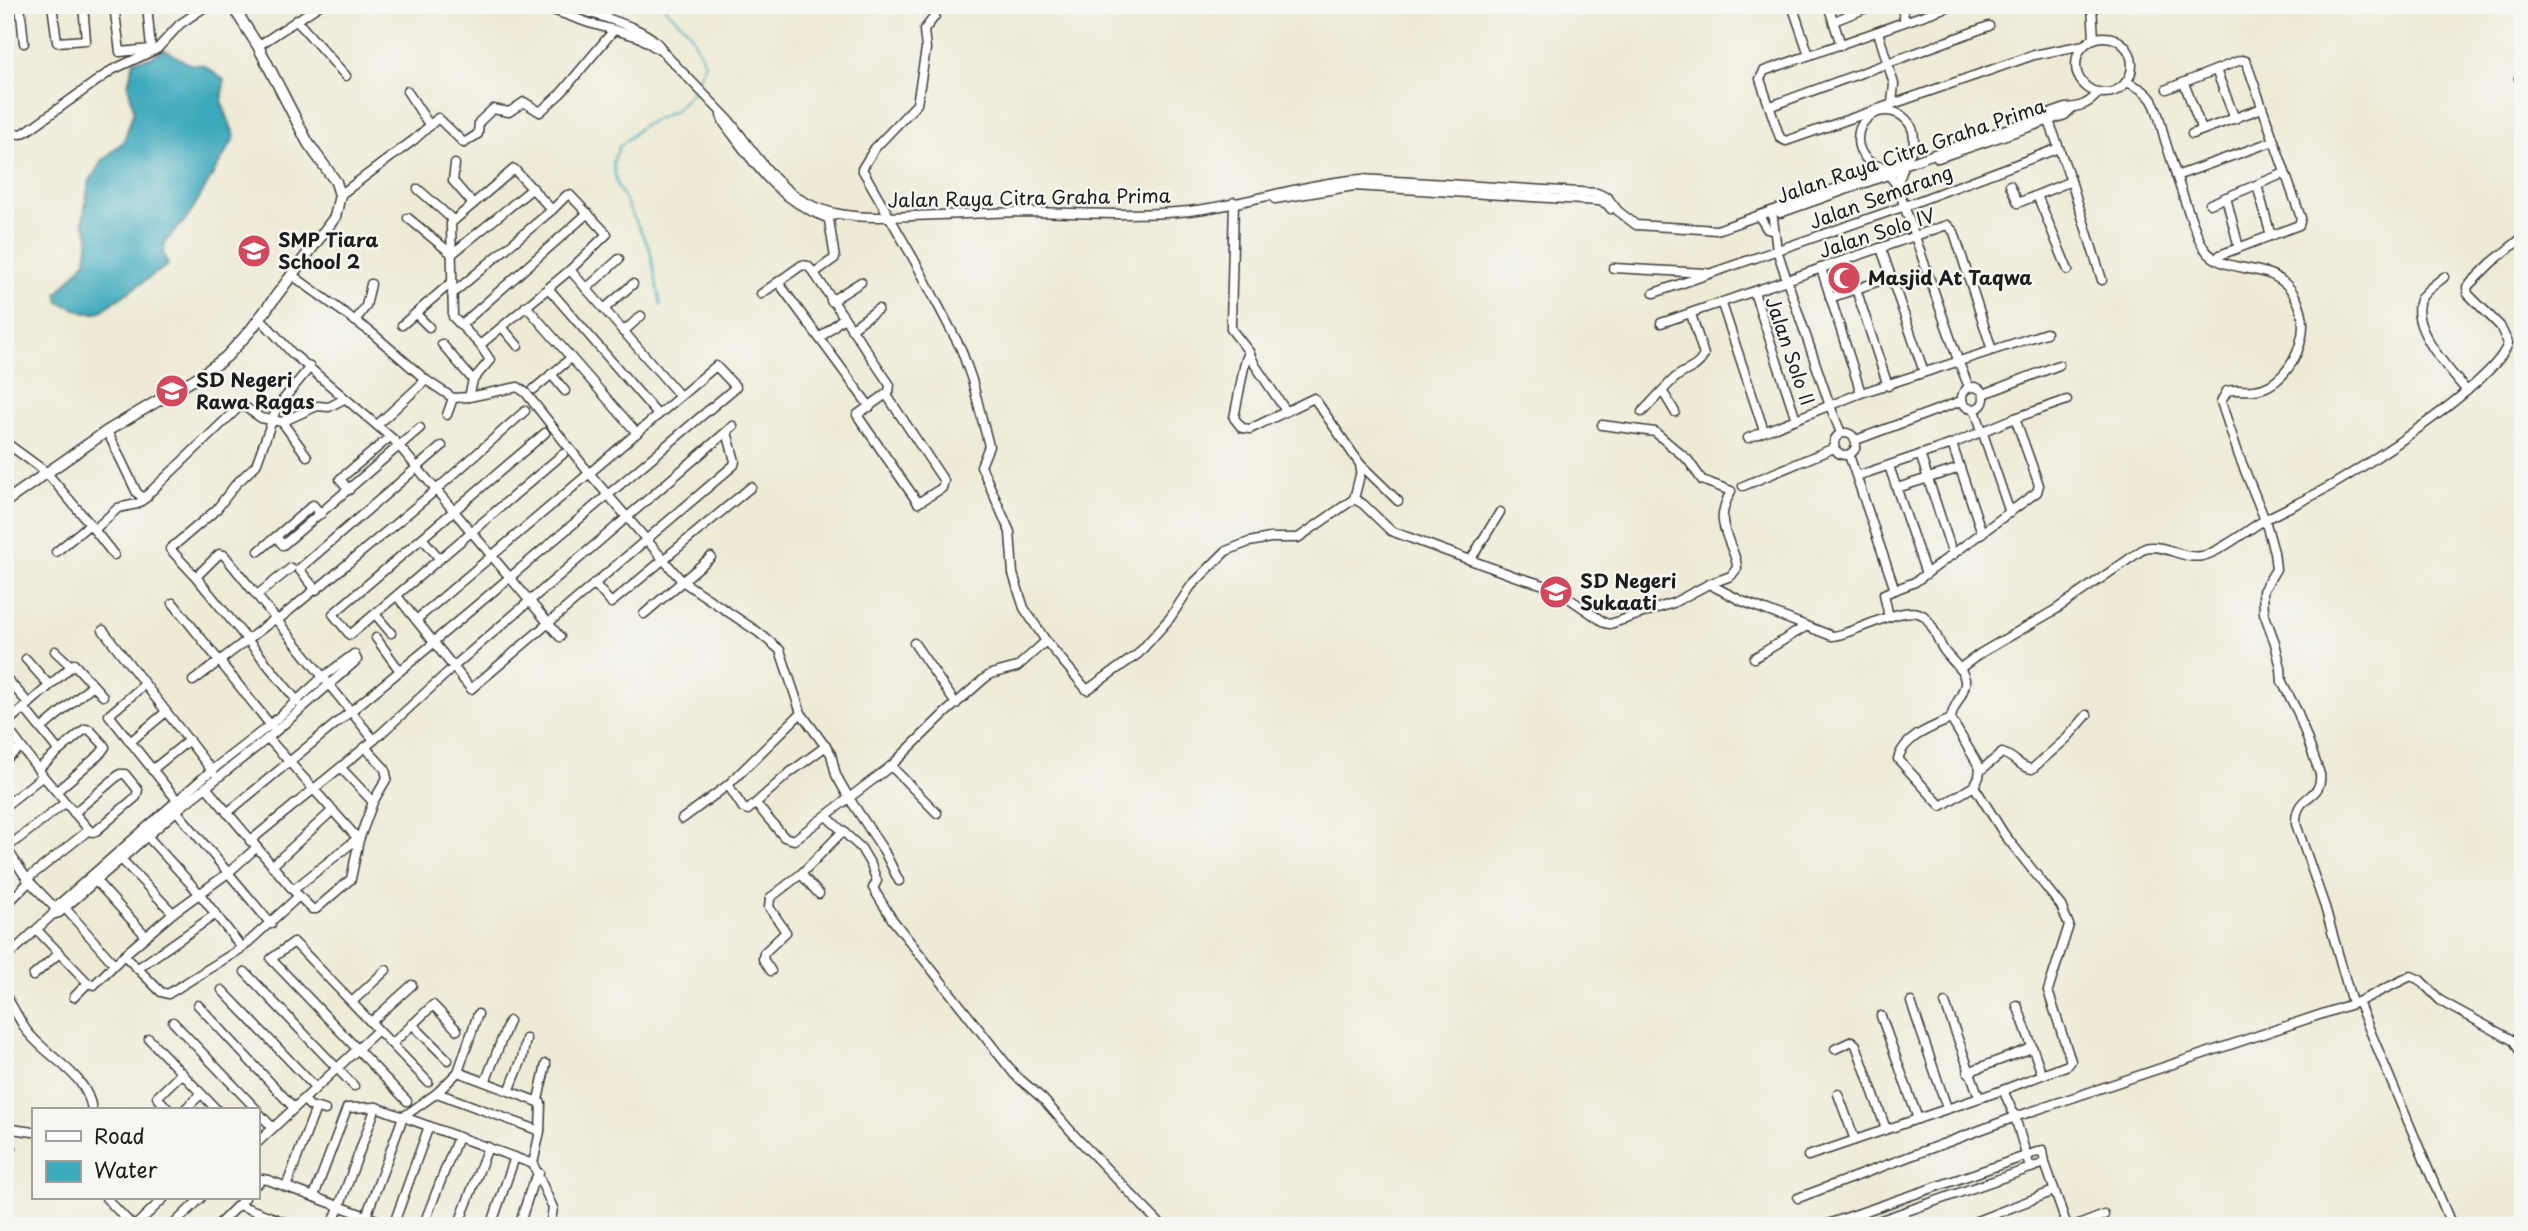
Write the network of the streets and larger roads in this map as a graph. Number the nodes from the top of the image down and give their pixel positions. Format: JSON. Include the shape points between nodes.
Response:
{"nodes":[{"id":1,"x":20,"y":5,"type":"edge"},
{"id":2,"x":52,"y":5,"type":"edge"},
{"id":3,"x":83,"y":5,"type":"edge"},
{"id":4,"x":114,"y":5,"type":"edge"},
{"id":5,"x":147,"y":5,"type":"edge"},
{"id":6,"x":208,"y":5,"type":"edge"},
{"id":7,"x":232,"y":5,"type":"edge"},
{"id":8,"x":320,"y":5,"type":"edge"},
{"id":9,"x":539,"y":5,"type":"edge"},
{"id":10,"x":567,"y":5,"type":"edge"},
{"id":11,"x":935,"y":5,"type":"edge"},
{"id":12,"x":1792,"y":5,"type":"edge"},
{"id":13,"x":1828,"y":5,"type":"edge"},
{"id":14,"x":1901,"y":5,"type":"edge"},
{"id":15,"x":1953,"y":5,"type":"edge"},
{"id":16,"x":2092,"y":5,"type":"edge"},
{"id":17,"x":1869,"y":6,"type":"edge"},
{"id":18,"x":1938,"y":7,"type":"edge"},
{"id":19,"x":296,"y":20,"type":"junction"},
{"id":20,"x":1834,"y":21,"type":"junction"},
{"id":21,"x":1905,"y":21,"type":"junction"},
{"id":22,"x":1989,"y":26,"type":"dead end"},
{"id":23,"x":614,"y":30,"type":"junction"},
{"id":24,"x":1878,"y":32,"type":"junction"},
{"id":25,"x":2094,"y":39,"type":"junction"},
{"id":26,"x":24,"y":43,"type":"dead end"},
{"id":27,"x":1841,"y":45,"type":"junction"},
{"id":28,"x":2084,"y":45,"type":"junction"},
{"id":29,"x":258,"y":46,"type":"junction"},
{"id":30,"x":663,"y":52,"type":"junction"},
{"id":31,"x":1809,"y":55,"type":"junction"},
{"id":32,"x":1888,"y":63,"type":"junction"},
{"id":33,"x":2216,"y":70,"type":"junction"},
{"id":34,"x":346,"y":76,"type":"dead end"},
{"id":35,"x":2126,"y":82,"type":"junction"},
{"id":36,"x":2183,"y":83,"type":"junction"},
{"id":37,"x":1894,"y":84,"type":"junction"},
{"id":38,"x":2168,"y":89,"type":"dead end"},
{"id":39,"x":407,"y":90,"type":"dead end"},
{"id":40,"x":2099,"y":92,"type":"junction"},
{"id":41,"x":1907,"y":99,"type":"junction"},
{"id":42,"x":1892,"y":103,"type":"junction"},
{"id":43,"x":1771,"y":106,"type":"junction"},
{"id":44,"x":2072,"y":108,"type":"junction"},
{"id":45,"x":2262,"y":108,"type":"junction"},
{"id":46,"x":1875,"y":111,"type":"junction"},
{"id":47,"x":2235,"y":119,"type":"junction"},
{"id":48,"x":2049,"y":121,"type":"junction"},
{"id":49,"x":430,"y":126,"type":"junction"},
{"id":50,"x":2202,"y":130,"type":"junction"},
{"id":51,"x":5,"y":133,"type":"edge"},
{"id":52,"x":2192,"y":134,"type":"dead end"},
{"id":53,"x":2274,"y":141,"type":"junction"},
{"id":54,"x":2059,"y":148,"type":"junction"},
{"id":55,"x":455,"y":164,"type":"dead end"},
{"id":56,"x":1894,"y":169,"type":"junction"},
{"id":57,"x":2285,"y":173,"type":"junction"},
{"id":58,"x":2176,"y":176,"type":"junction"},
{"id":59,"x":2071,"y":181,"type":"junction"},
{"id":60,"x":1897,"y":185,"type":"junction"},
{"id":61,"x":2010,"y":185,"type":"dead end"},
{"id":62,"x":2257,"y":185,"type":"junction"},
{"id":63,"x":533,"y":188,"type":"junction"},
{"id":64,"x":418,"y":189,"type":"dead end"},
{"id":65,"x":340,"y":195,"type":"junction"},
{"id":66,"x":2037,"y":195,"type":"junction"},
{"id":67,"x":2226,"y":197,"type":"junction"},
{"id":68,"x":472,"y":204,"type":"junction"},
{"id":69,"x":2210,"y":204,"type":"dead end"},
{"id":70,"x":1234,"y":205,"type":"junction"},
{"id":71,"x":1905,"y":206,"type":"junction"},
{"id":72,"x":552,"y":210,"type":"junction"},
{"id":73,"x":588,"y":213,"type":"junction"},
{"id":74,"x":1772,"y":213,"type":"junction"},
{"id":75,"x":830,"y":215,"type":"junction"},
{"id":76,"x":891,"y":217,"type":"junction"},
{"id":77,"x":408,"y":218,"type":"dead end"},
{"id":78,"x":1759,"y":218,"type":"junction"},
{"id":79,"x":453,"y":220,"type":"junction"},
{"id":80,"x":1774,"y":231,"type":"junction"},
{"id":81,"x":1916,"y":235,"type":"junction"},
{"id":82,"x":2271,"y":236,"type":"junction"},
{"id":83,"x":2523,"y":237,"type":"edge"},
{"id":84,"x":1881,"y":248,"type":"junction"},
{"id":85,"x":2239,"y":248,"type":"junction"},
{"id":86,"x":1777,"y":250,"type":"junction"},
{"id":87,"x":452,"y":254,"type":"junction"},
{"id":88,"x":2220,"y":254,"type":"dead end"},
{"id":89,"x":619,"y":259,"type":"dead end"},
{"id":90,"x":1613,"y":268,"type":"dead end"},
{"id":91,"x":1821,"y":268,"type":"junction"},
{"id":92,"x":570,"y":270,"type":"junction"},
{"id":93,"x":2068,"y":270,"type":"dead end"},
{"id":94,"x":814,"y":273,"type":"junction"},
{"id":95,"x":1713,"y":273,"type":"junction"},
{"id":96,"x":292,"y":275,"type":"junction"},
{"id":97,"x":1891,"y":277,"type":"junction"},
{"id":98,"x":2444,"y":277,"type":"dead end"},
{"id":99,"x":1787,"y":280,"type":"junction"},
{"id":100,"x":2102,"y":280,"type":"dead end"},
{"id":101,"x":452,"y":282,"type":"junction"},
{"id":102,"x":778,"y":282,"type":"junction"},
{"id":103,"x":861,"y":282,"type":"dead end"},
{"id":104,"x":371,"y":284,"type":"dead end"},
{"id":105,"x":633,"y":284,"type":"dead end"},
{"id":106,"x":548,"y":288,"type":"junction"},
{"id":107,"x":586,"y":289,"type":"junction"},
{"id":108,"x":1856,"y":289,"type":"junction"},
{"id":109,"x":1754,"y":292,"type":"junction"},
{"id":110,"x":1654,"y":293,"type":"dead end"},
{"id":111,"x":452,"y":294,"type":"junction"},
{"id":112,"x":761,"y":294,"type":"dead end"},
{"id":113,"x":438,"y":295,"type":"junction"},
{"id":114,"x":1830,"y":298,"type":"junction"},
{"id":115,"x":831,"y":301,"type":"junction"},
{"id":116,"x":1722,"y":304,"type":"junction"},
{"id":117,"x":526,"y":306,"type":"junction"},
{"id":118,"x":604,"y":309,"type":"junction"},
{"id":119,"x":878,"y":309,"type":"dead end"},
{"id":120,"x":453,"y":311,"type":"junction"},
{"id":121,"x":415,"y":314,"type":"junction"},
{"id":122,"x":1691,"y":314,"type":"junction"},
{"id":123,"x":641,"y":316,"type":"dead end"},
{"id":124,"x":260,"y":317,"type":"junction"},
{"id":125,"x":843,"y":318,"type":"junction"},
{"id":126,"x":355,"y":321,"type":"junction"},
{"id":127,"x":1661,"y":323,"type":"dead end"},
{"id":128,"x":402,"y":325,"type":"dead end"},
{"id":129,"x":461,"y":325,"type":"junction"},
{"id":130,"x":429,"y":327,"type":"dead end"},
{"id":131,"x":502,"y":327,"type":"junction"},
{"id":132,"x":851,"y":329,"type":"junction"},
{"id":133,"x":623,"y":331,"type":"junction"},
{"id":134,"x":2046,"y":333,"type":"dead end"},
{"id":135,"x":820,"y":338,"type":"junction"},
{"id":136,"x":442,"y":344,"type":"dead end"},
{"id":137,"x":480,"y":345,"type":"junction"},
{"id":138,"x":518,"y":346,"type":"dead end"},
{"id":139,"x":1992,"y":350,"type":"junction"},
{"id":140,"x":1249,"y":352,"type":"junction"},
{"id":141,"x":571,"y":358,"type":"junction"},
{"id":142,"x":1958,"y":363,"type":"junction"},
{"id":143,"x":2059,"y":365,"type":"dead end"},
{"id":144,"x":310,"y":367,"type":"junction"},
{"id":145,"x":1924,"y":372,"type":"junction"},
{"id":146,"x":551,"y":374,"type":"junction"},
{"id":147,"x":426,"y":380,"type":"junction"},
{"id":148,"x":473,"y":380,"type":"junction"},
{"id":149,"x":1888,"y":386,"type":"junction"},
{"id":150,"x":1969,"y":387,"type":"junction"},
{"id":151,"x":534,"y":388,"type":"dead end"},
{"id":152,"x":565,"y":391,"type":"dead end"},
{"id":153,"x":1662,"y":391,"type":"junction"},
{"id":154,"x":2467,"y":391,"type":"junction"},
{"id":155,"x":1861,"y":393,"type":"junction"},
{"id":156,"x":886,"y":394,"type":"junction"},
{"id":157,"x":1984,"y":394,"type":"junction"},
{"id":158,"x":680,"y":396,"type":"junction"},
{"id":159,"x":469,"y":397,"type":"junction"},
{"id":160,"x":453,"y":398,"type":"junction"},
{"id":161,"x":344,"y":399,"type":"junction"},
{"id":162,"x":2067,"y":400,"type":"dead end"},
{"id":163,"x":1961,"y":401,"type":"junction"},
{"id":164,"x":1830,"y":406,"type":"junction"},
{"id":165,"x":870,"y":407,"type":"junction"},
{"id":166,"x":1975,"y":410,"type":"junction"},
{"id":167,"x":525,"y":411,"type":"dead end"},
{"id":168,"x":1286,"y":411,"type":"junction"},
{"id":169,"x":1642,"y":412,"type":"dead end"},
{"id":170,"x":1675,"y":412,"type":"dead end"},
{"id":171,"x":447,"y":415,"type":"dead end"},
{"id":172,"x":658,"y":415,"type":"junction"},
{"id":173,"x":2015,"y":418,"type":"junction"},
{"id":174,"x":1797,"y":419,"type":"junction"},
{"id":175,"x":271,"y":420,"type":"junction"},
{"id":176,"x":282,"y":422,"type":"junction"},
{"id":177,"x":377,"y":425,"type":"junction"},
{"id":178,"x":1602,"y":425,"type":"dead end"},
{"id":179,"x":420,"y":428,"type":"dead end"},
{"id":180,"x":107,"y":430,"type":"junction"},
{"id":181,"x":1764,"y":432,"type":"junction"},
{"id":182,"x":1983,"y":432,"type":"junction"},
{"id":183,"x":545,"y":433,"type":"dead end"},
{"id":184,"x":636,"y":433,"type":"junction"},
{"id":185,"x":1841,"y":433,"type":"junction"},
{"id":186,"x":390,"y":437,"type":"junction"},
{"id":187,"x":1748,"y":438,"type":"dead end"},
{"id":188,"x":1856,"y":440,"type":"junction"},
{"id":189,"x":5,"y":442,"type":"edge"},
{"id":190,"x":1952,"y":444,"type":"junction"},
{"id":191,"x":442,"y":446,"type":"dead end"},
{"id":192,"x":399,"y":447,"type":"junction"},
{"id":193,"x":1834,"y":448,"type":"junction"},
{"id":194,"x":563,"y":454,"type":"dead end"},
{"id":195,"x":1849,"y":454,"type":"junction"},
{"id":196,"x":1920,"y":454,"type":"junction"},
{"id":197,"x":307,"y":456,"type":"dead end"},
{"id":198,"x":1360,"y":464,"type":"junction"},
{"id":199,"x":1889,"y":466,"type":"junction"},
{"id":200,"x":418,"y":468,"type":"junction"},
{"id":201,"x":1960,"y":468,"type":"junction"},
{"id":202,"x":46,"y":472,"type":"junction"},
{"id":203,"x":589,"y":473,"type":"junction"},
{"id":204,"x":1857,"y":476,"type":"junction"},
{"id":205,"x":1928,"y":478,"type":"junction"},
{"id":206,"x":1743,"y":486,"type":"dead end"},
{"id":207,"x":751,"y":487,"type":"dead end"},
{"id":208,"x":1897,"y":488,"type":"junction"},
{"id":209,"x":349,"y":490,"type":"junction"},
{"id":210,"x":436,"y":490,"type":"junction"},
{"id":211,"x":147,"y":496,"type":"junction"},
{"id":212,"x":608,"y":496,"type":"junction"},
{"id":213,"x":1354,"y":499,"type":"junction"},
{"id":214,"x":1398,"y":501,"type":"dead end"},
{"id":215,"x":5,"y":502,"type":"edge"},
{"id":216,"x":453,"y":509,"type":"junction"},
{"id":217,"x":1500,"y":512,"type":"dead end"},
{"id":218,"x":2010,"y":513,"type":"junction"},
{"id":219,"x":626,"y":518,"type":"junction"},
{"id":220,"x":2265,"y":520,"type":"junction"},
{"id":221,"x":92,"y":527,"type":"junction"},
{"id":222,"x":471,"y":532,"type":"junction"},
{"id":223,"x":1982,"y":533,"type":"junction"},
{"id":224,"x":422,"y":537,"type":"junction"},
{"id":225,"x":644,"y":538,"type":"junction"},
{"id":226,"x":259,"y":551,"type":"dead end"},
{"id":227,"x":56,"y":552,"type":"dead end"},
{"id":228,"x":114,"y":555,"type":"dead end"},
{"id":229,"x":1953,"y":555,"type":"junction"},
{"id":230,"x":492,"y":556,"type":"junction"},
{"id":231,"x":710,"y":557,"type":"dead end"},
{"id":232,"x":440,"y":559,"type":"junction"},
{"id":233,"x":1471,"y":559,"type":"junction"},
{"id":234,"x":663,"y":561,"type":"junction"},
{"id":235,"x":291,"y":568,"type":"dead end"},
{"id":236,"x":1926,"y":574,"type":"junction"},
{"id":237,"x":196,"y":577,"type":"junction"},
{"id":238,"x":511,"y":578,"type":"junction"},
{"id":239,"x":682,"y":581,"type":"junction"},
{"id":240,"x":594,"y":583,"type":"junction"},
{"id":241,"x":1709,"y":584,"type":"junction"},
{"id":242,"x":1895,"y":590,"type":"junction"},
{"id":243,"x":313,"y":592,"type":"dead end"},
{"id":244,"x":257,"y":595,"type":"junction"},
{"id":245,"x":397,"y":596,"type":"junction"},
{"id":246,"x":530,"y":601,"type":"junction"},
{"id":247,"x":173,"y":603,"type":"dead end"},
{"id":248,"x":375,"y":614,"type":"junction"},
{"id":249,"x":644,"y":614,"type":"dead end"},
{"id":250,"x":1889,"y":617,"type":"junction"},
{"id":251,"x":277,"y":619,"type":"junction"},
{"id":252,"x":416,"y":620,"type":"junction"},
{"id":253,"x":548,"y":623,"type":"junction"},
{"id":254,"x":1805,"y":627,"type":"junction"},
{"id":255,"x":103,"y":629,"type":"dead end"},
{"id":256,"x":391,"y":633,"type":"dead end"},
{"id":257,"x":560,"y":637,"type":"dead end"},
{"id":258,"x":376,"y":638,"type":"dead end"},
{"id":259,"x":247,"y":640,"type":"junction"},
{"id":260,"x":1046,"y":641,"type":"junction"},
{"id":261,"x":914,"y":643,"type":"dead end"},
{"id":262,"x":431,"y":644,"type":"junction"},
{"id":263,"x":55,"y":651,"type":"dead end"},
{"id":264,"x":1754,"y":658,"type":"dead end"},
{"id":265,"x":26,"y":659,"type":"dead end"},
{"id":266,"x":220,"y":662,"type":"junction"},
{"id":267,"x":71,"y":666,"type":"junction"},
{"id":268,"x":450,"y":669,"type":"junction"},
{"id":269,"x":1959,"y":669,"type":"junction"},
{"id":270,"x":400,"y":671,"type":"junction"},
{"id":271,"x":6,"y":678,"type":"edge"},
{"id":272,"x":326,"y":680,"type":"junction"},
{"id":273,"x":193,"y":681,"type":"dead end"},
{"id":274,"x":145,"y":684,"type":"junction"},
{"id":275,"x":49,"y":685,"type":"junction"},
{"id":276,"x":93,"y":685,"type":"junction"},
{"id":277,"x":103,"y":696,"type":"dead end"},
{"id":278,"x":299,"y":703,"type":"junction"},
{"id":279,"x":956,"y":704,"type":"junction"},
{"id":280,"x":27,"y":706,"type":"junction"},
{"id":281,"x":166,"y":712,"type":"junction"},
{"id":282,"x":351,"y":712,"type":"junction"},
{"id":283,"x":801,"y":713,"type":"junction"},
{"id":284,"x":2087,"y":715,"type":"dead end"},
{"id":285,"x":1951,"y":719,"type":"junction"},
{"id":286,"x":5,"y":724,"type":"edge"},
{"id":287,"x":273,"y":728,"type":"junction"},
{"id":288,"x":41,"y":729,"type":"junction"},
{"id":289,"x":268,"y":738,"type":"junction"},
{"id":290,"x":189,"y":740,"type":"junction"},
{"id":291,"x":374,"y":740,"type":"junction"},
{"id":292,"x":131,"y":743,"type":"junction"},
{"id":293,"x":826,"y":746,"type":"junction"},
{"id":294,"x":20,"y":747,"type":"junction"},
{"id":295,"x":365,"y":747,"type":"junction"},
{"id":296,"x":58,"y":750,"type":"junction"},
{"id":297,"x":5,"y":760,"type":"edge"},
{"id":298,"x":290,"y":762,"type":"junction"},
{"id":299,"x":891,"y":766,"type":"junction"},
{"id":300,"x":341,"y":768,"type":"junction"},
{"id":301,"x":152,"y":770,"type":"junction"},
{"id":302,"x":1980,"y":771,"type":"junction"},
{"id":303,"x":41,"y":773,"type":"junction"},
{"id":304,"x":215,"y":774,"type":"junction"},
{"id":305,"x":728,"y":785,"type":"junction"},
{"id":306,"x":1974,"y":786,"type":"junction"},
{"id":307,"x":206,"y":787,"type":"junction"},
{"id":308,"x":57,"y":790,"type":"junction"},
{"id":309,"x":314,"y":790,"type":"junction"},
{"id":310,"x":849,"y":798,"type":"junction"},
{"id":311,"x":373,"y":802,"type":"junction"},
{"id":312,"x":65,"y":803,"type":"junction"},
{"id":313,"x":756,"y":804,"type":"junction"},
{"id":314,"x":5,"y":806,"type":"edge"},
{"id":315,"x":177,"y":806,"type":"junction"},
{"id":316,"x":333,"y":810,"type":"junction"},
{"id":317,"x":74,"y":813,"type":"junction"},
{"id":318,"x":227,"y":813,"type":"junction"},
{"id":319,"x":937,"y":813,"type":"dead end"},
{"id":320,"x":826,"y":816,"type":"junction"},
{"id":321,"x":682,"y":819,"type":"dead end"},
{"id":322,"x":89,"y":830,"type":"junction"},
{"id":323,"x":843,"y":831,"type":"junction"},
{"id":324,"x":148,"y":837,"type":"junction"},
{"id":325,"x":358,"y":839,"type":"junction"},
{"id":326,"x":253,"y":845,"type":"junction"},
{"id":327,"x":7,"y":851,"type":"edge"},
{"id":328,"x":122,"y":860,"type":"junction"},
{"id":329,"x":272,"y":866,"type":"junction"},
{"id":330,"x":228,"y":873,"type":"junction"},
{"id":331,"x":801,"y":874,"type":"junction"},
{"id":332,"x":28,"y":881,"type":"junction"},
{"id":333,"x":96,"y":881,"type":"junction"},
{"id":334,"x":899,"y":881,"type":"dead end"},
{"id":335,"x":199,"y":893,"type":"junction"},
{"id":336,"x":296,"y":893,"type":"junction"},
{"id":337,"x":819,"y":894,"type":"dead end"},
{"id":338,"x":5,"y":906,"type":"edge"},
{"id":339,"x":58,"y":911,"type":"junction"},
{"id":340,"x":173,"y":913,"type":"junction"},
{"id":341,"x":216,"y":914,"type":"junction"},
{"id":342,"x":271,"y":923,"type":"junction"},
{"id":343,"x":37,"y":930,"type":"junction"},
{"id":344,"x":146,"y":936,"type":"junction"},
{"id":345,"x":242,"y":948,"type":"junction"},
{"id":346,"x":58,"y":954,"type":"junction"},
{"id":347,"x":124,"y":955,"type":"junction"},
{"id":348,"x":6,"y":956,"type":"edge"},
{"id":349,"x":114,"y":964,"type":"junction"},
{"id":350,"x":138,"y":968,"type":"junction"},
{"id":351,"x":5,"y":969,"type":"edge"},
{"id":352,"x":386,"y":970,"type":"dead end"},
{"id":353,"x":771,"y":971,"type":"dead end"},
{"id":354,"x":245,"y":972,"type":"dead end"},
{"id":355,"x":33,"y":976,"type":"dead end"},
{"id":356,"x":88,"y":983,"type":"junction"},
{"id":357,"x":412,"y":985,"type":"dead end"},
{"id":358,"x":5,"y":989,"type":"edge"},
{"id":359,"x":222,"y":990,"type":"dead end"},
{"id":360,"x":74,"y":997,"type":"dead end"},
{"id":361,"x":352,"y":1002,"type":"junction"},
{"id":362,"x":1911,"y":1002,"type":"dead end"},
{"id":363,"x":1945,"y":1003,"type":"dead end"},
{"id":364,"x":2355,"y":1003,"type":"junction"},
{"id":365,"x":198,"y":1005,"type":"dead end"},
{"id":366,"x":2017,"y":1005,"type":"dead end"},
{"id":367,"x":478,"y":1014,"type":"dead end"},
{"id":368,"x":1881,"y":1016,"type":"dead end"},
{"id":369,"x":509,"y":1021,"type":"dead end"},
{"id":370,"x":173,"y":1022,"type":"dead end"},
{"id":371,"x":371,"y":1023,"type":"junction"},
{"id":372,"x":412,"y":1024,"type":"junction"},
{"id":373,"x":378,"y":1030,"type":"junction"},
{"id":374,"x":457,"y":1030,"type":"dead end"},
{"id":375,"x":149,"y":1039,"type":"dead end"},
{"id":376,"x":526,"y":1039,"type":"dead end"},
{"id":377,"x":392,"y":1044,"type":"junction"},
{"id":378,"x":2032,"y":1048,"type":"junction"},
{"id":379,"x":357,"y":1049,"type":"junction"},
{"id":380,"x":1835,"y":1049,"type":"dead end"},
{"id":381,"x":2523,"y":1057,"type":"edge"},
{"id":382,"x":447,"y":1060,"type":"dead end"},
{"id":383,"x":546,"y":1064,"type":"dead end"},
{"id":384,"x":337,"y":1068,"type":"junction"},
{"id":385,"x":458,"y":1072,"type":"junction"},
{"id":386,"x":1968,"y":1072,"type":"junction"},
{"id":387,"x":182,"y":1073,"type":"junction"},
{"id":388,"x":2042,"y":1074,"type":"junction"},
{"id":389,"x":485,"y":1080,"type":"junction"},
{"id":390,"x":428,"y":1082,"type":"dead end"},
{"id":391,"x":354,"y":1086,"type":"dead end"},
{"id":392,"x":315,"y":1087,"type":"junction"},
{"id":393,"x":510,"y":1089,"type":"junction"},
{"id":394,"x":2003,"y":1090,"type":"junction"},
{"id":395,"x":437,"y":1093,"type":"junction"},
{"id":396,"x":201,"y":1094,"type":"junction"},
{"id":397,"x":1838,"y":1094,"type":"dead end"},
{"id":398,"x":1979,"y":1097,"type":"junction"},
{"id":399,"x":303,"y":1099,"type":"junction"},
{"id":400,"x":538,"y":1100,"type":"junction"},
{"id":401,"x":407,"y":1101,"type":"dead end"},
{"id":402,"x":376,"y":1107,"type":"junction"},
{"id":403,"x":92,"y":1108,"type":"edge"},
{"id":404,"x":167,"y":1108,"type":"edge"},
{"id":405,"x":186,"y":1108,"type":"edge"},
{"id":406,"x":215,"y":1108,"type":"edge"},
{"id":407,"x":254,"y":1108,"type":"edge"},
{"id":408,"x":294,"y":1108,"type":"junction"},
{"id":409,"x":1947,"y":1108,"type":"junction"},
{"id":410,"x":259,"y":1113,"type":"edge"},
{"id":411,"x":2015,"y":1116,"type":"junction"},
{"id":412,"x":403,"y":1117,"type":"junction"},
{"id":413,"x":1918,"y":1119,"type":"junction"},
{"id":414,"x":429,"y":1126,"type":"junction"},
{"id":415,"x":5,"y":1128,"type":"edge"},
{"id":416,"x":273,"y":1128,"type":"junction"},
{"id":417,"x":1886,"y":1129,"type":"junction"},
{"id":418,"x":540,"y":1131,"type":"junction"},
{"id":419,"x":32,"y":1132,"type":"edge"},
{"id":420,"x":458,"y":1136,"type":"junction"},
{"id":421,"x":1855,"y":1140,"type":"junction"},
{"id":422,"x":259,"y":1141,"type":"edge"},
{"id":423,"x":488,"y":1147,"type":"junction"},
{"id":424,"x":2027,"y":1153,"type":"junction"},
{"id":425,"x":1808,"y":1156,"type":"dead end"},
{"id":426,"x":515,"y":1157,"type":"junction"},
{"id":427,"x":2045,"y":1163,"type":"junction"},
{"id":428,"x":533,"y":1164,"type":"junction"},
{"id":429,"x":2030,"y":1168,"type":"junction"},
{"id":430,"x":539,"y":1173,"type":"junction"},
{"id":431,"x":259,"y":1183,"type":"edge"},
{"id":432,"x":286,"y":1187,"type":"junction"},
{"id":433,"x":2054,"y":1191,"type":"junction"},
{"id":434,"x":314,"y":1196,"type":"junction"},
{"id":435,"x":1798,"y":1198,"type":"dead end"},
{"id":436,"x":108,"y":1200,"type":"edge"},
{"id":437,"x":159,"y":1200,"type":"edge"},
{"id":438,"x":199,"y":1200,"type":"edge"},
{"id":439,"x":243,"y":1200,"type":"edge"},
{"id":440,"x":239,"y":1205,"type":"junction"},
{"id":441,"x":341,"y":1206,"type":"junction"},
{"id":442,"x":367,"y":1214,"type":"junction"},
{"id":443,"x":2105,"y":1216,"type":"dead end"},
{"id":444,"x":134,"y":1226,"type":"edge"},
{"id":445,"x":172,"y":1226,"type":"edge"},
{"id":446,"x":217,"y":1226,"type":"edge"},
{"id":447,"x":295,"y":1226,"type":"edge"},
{"id":448,"x":332,"y":1226,"type":"edge"},
{"id":449,"x":423,"y":1226,"type":"edge"},
{"id":450,"x":458,"y":1226,"type":"edge"},
{"id":451,"x":492,"y":1226,"type":"edge"},
{"id":452,"x":519,"y":1226,"type":"edge"},
{"id":453,"x":550,"y":1226,"type":"edge"},
{"id":454,"x":1162,"y":1226,"type":"edge"},
{"id":455,"x":1822,"y":1226,"type":"edge"},
{"id":456,"x":1864,"y":1226,"type":"edge"},
{"id":457,"x":1964,"y":1226,"type":"edge"},
{"id":458,"x":2067,"y":1226,"type":"edge"},
{"id":459,"x":2076,"y":1226,"type":"edge"},
{"id":460,"x":2452,"y":1226,"type":"edge"}],
"edges":[{"from":1,"to":26,"type":"street"},
{"from":2,"to":3,"type":"street","via":[[57,42],[86,40]]},
{"from":4,"to":5,"type":"street","via":[[120,52],[151,49]]},
{"from":6,"to":51,"type":"street","via":[[180,24],[157,49],[112,70],[27,131]]},
{"from":7,"to":29,"type":"street"},
{"from":8,"to":19,"type":"street"},
{"from":9,"to":23,"type":"street"},
{"from":10,"to":30,"type":"street","via":[[639,29]]},
{"from":11,"to":76,"type":"street","via":[[935,16],[924,30],[926,50],[917,104],[862,169]]},
{"from":12,"to":31,"type":"street"},
{"from":13,"to":20,"type":"street"},
{"from":14,"to":21,"type":"street"},
{"from":15,"to":18,"type":"street"},
{"from":16,"to":25,"type":"street"},
{"from":17,"to":20,"type":"street"},
{"from":18,"to":21,"type":"street"},
{"from":19,"to":29,"type":"street"},
{"from":19,"to":34,"type":"street"},
{"from":20,"to":27,"type":"street"},
{"from":21,"to":24,"type":"street"},
{"from":22,"to":32,"type":"street"},
{"from":23,"to":30,"type":"street","via":[[639,37]]},
{"from":23,"to":49,"type":"street","via":[[540,112],[524,102],[509,112],[493,109],[479,122],[478,134],[464,143],[439,118]]},
{"from":24,"to":27,"type":"street"},
{"from":24,"to":32,"type":"street"},
{"from":25,"to":28,"type":"street"},
{"from":25,"to":35,"type":"street","via":[[2112,38],[2126,48],[2132,65]]},
{"from":27,"to":31,"type":"street"},
{"from":28,"to":40,"type":"street","via":[[2077,59],[2077,74],[2085,86]]},
{"from":28,"to":41,"type":"street","via":[[2034,55]]},
{"from":29,"to":65,"type":"street","via":[[292,116],[329,170]]},
{"from":30,"to":75,"type":"street","name":"Jalan Raya Citra Graha Prima","via":[[728,119],[775,178],[801,200]]},
{"from":31,"to":43,"type":"street","via":[[1760,75]]},
{"from":32,"to":37,"type":"street"},
{"from":32,"to":43,"type":"street"},
{"from":33,"to":36,"type":"street"},
{"from":33,"to":45,"type":"street","via":[[2246,61]]},
{"from":33,"to":47,"type":"street"},
{"from":35,"to":40,"type":"street","via":[[2114,91]]},
{"from":35,"to":58,"type":"street","via":[[2139,87],[2154,104]]},
{"from":36,"to":38,"type":"street"},
{"from":36,"to":50,"type":"street"},
{"from":37,"to":41,"type":"street"},
{"from":37,"to":42,"type":"street"},
{"from":39,"to":49,"type":"street"},
{"from":40,"to":44,"type":"street","via":[[2091,102]]},
{"from":41,"to":42,"type":"street"},
{"from":42,"to":46,"type":"street"},
{"from":43,"to":46,"type":"street","via":[[1779,137],[1786,141]]},
{"from":44,"to":48,"type":"street","name":"Jalan Raya Citra Graha Prima"},
{"from":44,"to":56,"type":"street","name":"Jalan Raya Citra Graha Prima"},
{"from":45,"to":47,"type":"street"},
{"from":45,"to":53,"type":"street"},
{"from":46,"to":56,"type":"street","via":[[1861,125],[1859,147],[1874,164]]},
{"from":46,"to":56,"type":"street","via":[[1899,114],[1913,132],[1911,150]]},
{"from":47,"to":50,"type":"street"},
{"from":48,"to":54,"type":"street"},
{"from":48,"to":56,"type":"street","name":"Jalan Raya Citra Graha Prima"},
{"from":49,"to":65,"type":"street"},
{"from":50,"to":52,"type":"street"},
{"from":53,"to":57,"type":"street"},
{"from":53,"to":58,"type":"street"},
{"from":54,"to":59,"type":"street"},
{"from":54,"to":71,"type":"street","name":"Jalan Semarang"},
{"from":55,"to":68,"type":"street","via":[[453,181]]},
{"from":56,"to":60,"type":"street"},
{"from":56,"to":60,"type":"street"},
{"from":56,"to":74,"type":"street","name":"Jalan Raya Citra Graha Prima","via":[[1801,207]]},
{"from":57,"to":62,"type":"street"},
{"from":57,"to":82,"type":"street","via":[[2302,222]]},
{"from":58,"to":220,"type":"street","via":[[2202,244],[2233,267],[2267,271],[2281,278],[2303,316],[2303,333],[2292,365],[2259,389],[2227,391],[2221,402]]},
{"from":59,"to":66,"type":"street"},
{"from":59,"to":100,"type":"street"},
{"from":60,"to":71,"type":"street"},
{"from":61,"to":66,"type":"street","via":[[2017,204]]},
{"from":62,"to":67,"type":"street"},
{"from":62,"to":82,"type":"street"},
{"from":63,"to":68,"type":"street","via":[[512,170]]},
{"from":63,"to":72,"type":"street"},
{"from":63,"to":87,"type":"street"},
{"from":64,"to":79,"type":"street"},
{"from":65,"to":96,"type":"street","via":[[335,218]]},
{"from":66,"to":93,"type":"street"},
{"from":67,"to":69,"type":"street"},
{"from":67,"to":85,"type":"street"},
{"from":68,"to":79,"type":"street"},
{"from":70,"to":76,"type":"street","name":"Jalan Raya Citra Graha Prima","via":[[1168,212]]},
{"from":70,"to":78,"type":"street","name":"Jalan Raya Citra Graha Prima","via":[[1335,185],[1599,201],[1634,230],[1675,234],[1719,234]]},
{"from":70,"to":140,"type":"street","via":[[1231,329]]},
{"from":71,"to":81,"type":"street"},
{"from":71,"to":86,"type":"street","name":"Jalan Semarang"},
{"from":72,"to":73,"type":"street","via":[[570,195]]},
{"from":72,"to":111,"type":"street"},
{"from":73,"to":92,"type":"street","via":[[607,234]]},
{"from":73,"to":129,"type":"street"},
{"from":74,"to":78,"type":"street","name":"Jalan Raya Citra Graha Prima"},
{"from":74,"to":80,"type":"street"},
{"from":75,"to":76,"type":"street","name":"Jalan Raya Citra Graha Prima"},
{"from":75,"to":94,"type":"street","via":[[835,257]]},
{"from":76,"to":260,"type":"street","via":[[961,349],[989,446],[982,469],[1010,532],[1013,574],[1024,608]]},
{"from":77,"to":87,"type":"street"},
{"from":78,"to":80,"type":"street"},
{"from":79,"to":87,"type":"street"},
{"from":80,"to":86,"type":"street"},
{"from":81,"to":84,"type":"street","name":"Jalan Solo IV"},
{"from":81,"to":139,"type":"street","name":"Jalan Solo IV","via":[[1947,225],[1953,229]]},
{"from":81,"to":142,"type":"street"},
{"from":82,"to":85,"type":"street"},
{"from":83,"to":154,"type":"street","via":[[2467,288],[2508,343],[2506,352]]},
{"from":84,"to":91,"type":"street","name":"Jalan Solo IV"},
{"from":84,"to":97,"type":"street"},
{"from":85,"to":88,"type":"street"},
{"from":86,"to":95,"type":"street","name":"Jalan Semarang"},
{"from":86,"to":99,"type":"street"},
{"from":87,"to":101,"type":"street"},
{"from":89,"to":107,"type":"street"},
{"from":90,"to":95,"type":"street","name":"Jalan Semarang"},
{"from":91,"to":99,"type":"street","name":"Jalan Solo IV"},
{"from":91,"to":114,"type":"street"},
{"from":92,"to":106,"type":"street"},
{"from":92,"to":107,"type":"street"},
{"from":94,"to":102,"type":"street","via":[[802,265]]},
{"from":94,"to":115,"type":"street"},
{"from":95,"to":110,"type":"street","name":"Jalan Semarang"},
{"from":96,"to":124,"type":"street"},
{"from":96,"to":126,"type":"street"},
{"from":97,"to":108,"type":"street"},
{"from":97,"to":145,"type":"street"},
{"from":98,"to":154,"type":"street","via":[[2425,293],[2418,309],[2426,337]]},
{"from":99,"to":109,"type":"street","name":"Jalan Solo IV"},
{"from":99,"to":164,"type":"street"},
{"from":101,"to":111,"type":"street"},
{"from":101,"to":113,"type":"street"},
{"from":102,"to":112,"type":"street"},
{"from":102,"to":135,"type":"street"},
{"from":103,"to":115,"type":"street"},
{"from":104,"to":126,"type":"street","via":[[366,306]]},
{"from":105,"to":118,"type":"street"},
{"from":106,"to":117,"type":"street"},
{"from":106,"to":172,"type":"street"},
{"from":107,"to":118,"type":"street"},
{"from":108,"to":114,"type":"street"},
{"from":108,"to":149,"type":"street"},
{"from":109,"to":116,"type":"street","name":"Jalan Solo IV"},
{"from":109,"to":174,"type":"street","name":"Jalan Solo II"},
{"from":111,"to":120,"type":"street"},
{"from":113,"to":120,"type":"street"},
{"from":113,"to":121,"type":"street"},
{"from":114,"to":155,"type":"street"},
{"from":115,"to":125,"type":"street"},
{"from":116,"to":122,"type":"street","name":"Jalan Solo IV"},
{"from":116,"to":181,"type":"street"},
{"from":117,"to":131,"type":"street"},
{"from":117,"to":141,"type":"street"},
{"from":118,"to":133,"type":"street"},
{"from":119,"to":132,"type":"street"},
{"from":120,"to":129,"type":"street"},
{"from":121,"to":128,"type":"street"},
{"from":121,"to":130,"type":"street"},
{"from":122,"to":127,"type":"street","name":"Jalan Solo IV"},
{"from":122,"to":153,"type":"street","via":[[1704,355],[1697,366]]},
{"from":123,"to":133,"type":"street"},
{"from":124,"to":144,"type":"street"},
{"from":124,"to":180,"type":"street","via":[[214,368]]},
{"from":125,"to":132,"type":"street"},
{"from":125,"to":135,"type":"street"},
{"from":126,"to":147,"type":"street"},
{"from":129,"to":137,"type":"street"},
{"from":131,"to":137,"type":"street"},
{"from":131,"to":138,"type":"street"},
{"from":132,"to":156,"type":"street","via":[[890,385]]},
{"from":133,"to":158,"type":"street"},
{"from":134,"to":139,"type":"street"},
{"from":135,"to":165,"type":"street"},
{"from":136,"to":148,"type":"street"},
{"from":137,"to":148,"type":"street","via":[[490,362]]},
{"from":139,"to":142,"type":"street"},
{"from":140,"to":168,"type":"street"},
{"from":140,"to":168,"type":"street","via":[[1235,412],[1237,424],[1250,429]]},
{"from":141,"to":146,"type":"street"},
{"from":141,"to":184,"type":"street"},
{"from":142,"to":145,"type":"street"},
{"from":142,"to":150,"type":"street"},
{"from":143,"to":157,"type":"street"},
{"from":144,"to":161,"type":"street"},
{"from":144,"to":175,"type":"street"},
{"from":145,"to":149,"type":"street"},
{"from":146,"to":151,"type":"street"},
{"from":146,"to":152,"type":"street"},
{"from":147,"to":160,"type":"street"},
{"from":147,"to":177,"type":"street"},
{"from":148,"to":159,"type":"street"},
{"from":149,"to":155,"type":"street"},
{"from":150,"to":157,"type":"street"},
{"from":150,"to":163,"type":"street","via":[[1962,392]]},
{"from":153,"to":169,"type":"street"},
{"from":153,"to":170,"type":"street"},
{"from":154,"to":220,"type":"street","via":[[2325,489]]},
{"from":155,"to":164,"type":"street"},
{"from":156,"to":165,"type":"street"},
{"from":156,"to":165,"type":"street","via":[[944,481],[942,488],[918,503],[857,415]]},
{"from":157,"to":166,"type":"street"},
{"from":158,"to":172,"type":"street"},
{"from":158,"to":212,"type":"street","via":[[716,366],[736,387]]},
{"from":159,"to":160,"type":"street"},
{"from":159,"to":203,"type":"street","via":[[518,387]]},
{"from":160,"to":171,"type":"street"},
{"from":161,"to":176,"type":"street"},
{"from":161,"to":177,"type":"street"},
{"from":162,"to":173,"type":"street"},
{"from":163,"to":166,"type":"street"},
{"from":163,"to":188,"type":"street"},
{"from":164,"to":174,"type":"street"},
{"from":164,"to":185,"type":"street"},
{"from":166,"to":182,"type":"street"},
{"from":167,"to":210,"type":"street"},
{"from":168,"to":198,"type":"street","via":[[1314,398]]},
{"from":172,"to":184,"type":"street"},
{"from":173,"to":182,"type":"street"},
{"from":173,"to":218,"type":"street","via":[[2039,487]]},
{"from":174,"to":181,"type":"street"},
{"from":175,"to":176,"type":"street"},
{"from":175,"to":211,"type":"street","via":[[242,406],[234,409]]},
{"from":175,"to":237,"type":"street","via":[[256,465],[216,510],[170,549]]},
{"from":176,"to":197,"type":"street"},
{"from":177,"to":186,"type":"street"},
{"from":178,"to":241,"type":"street","via":[[1655,432],[1688,460],[1702,480],[1731,491],[1722,521],[1737,569]]},
{"from":179,"to":192,"type":"street"},
{"from":180,"to":202,"type":"street"},
{"from":180,"to":211,"type":"street","via":[[137,493]]},
{"from":181,"to":187,"type":"street"},
{"from":182,"to":190,"type":"street"},
{"from":182,"to":218,"type":"street"},
{"from":183,"to":216,"type":"street"},
{"from":184,"to":203,"type":"street"},
{"from":185,"to":188,"type":"street"},
{"from":185,"to":193,"type":"street"},
{"from":186,"to":192,"type":"street"},
{"from":186,"to":209,"type":"street","via":[[340,479]]},
{"from":188,"to":195,"type":"street"},
{"from":189,"to":202,"type":"street"},
{"from":190,"to":196,"type":"street"},
{"from":190,"to":201,"type":"street"},
{"from":191,"to":200,"type":"street"},
{"from":192,"to":200,"type":"street"},
{"from":192,"to":209,"type":"street"},
{"from":193,"to":195,"type":"street"},
{"from":193,"to":206,"type":"street"},
{"from":194,"to":222,"type":"street"},
{"from":195,"to":204,"type":"street"},
{"from":196,"to":199,"type":"street"},
{"from":196,"to":205,"type":"street"},
{"from":198,"to":213,"type":"street"},
{"from":198,"to":214,"type":"street"},
{"from":199,"to":204,"type":"street"},
{"from":199,"to":208,"type":"street"},
{"from":200,"to":210,"type":"street"},
{"from":200,"to":210,"type":"street","via":[[299,569],[316,590]]},
{"from":201,"to":205,"type":"street"},
{"from":201,"to":223,"type":"street"},
{"from":202,"to":215,"type":"street"},
{"from":202,"to":221,"type":"street"},
{"from":203,"to":212,"type":"street"},
{"from":203,"to":230,"type":"street"},
{"from":204,"to":242,"type":"street"},
{"from":205,"to":208,"type":"street"},
{"from":205,"to":229,"type":"street"},
{"from":207,"to":234,"type":"street"},
{"from":208,"to":236,"type":"street"},
{"from":209,"to":226,"type":"street","via":[[283,545],[276,537]]},
{"from":210,"to":216,"type":"street"},
{"from":211,"to":221,"type":"street","via":[[137,504],[118,508]]},
{"from":212,"to":219,"type":"street"},
{"from":212,"to":238,"type":"street"},
{"from":213,"to":233,"type":"street","via":[[1391,531]]},
{"from":213,"to":260,"type":"street","via":[[1298,538],[1270,538],[1226,551],[1191,586],[1138,654],[1089,690]]},
{"from":216,"to":222,"type":"street"},
{"from":216,"to":224,"type":"street"},
{"from":217,"to":233,"type":"street"},
{"from":218,"to":223,"type":"street"},
{"from":219,"to":225,"type":"street"},
{"from":219,"to":225,"type":"street","via":[[730,429],[735,463]]},
{"from":219,"to":246,"type":"street"},
{"from":220,"to":269,"type":"street","via":[[2203,556],[2145,548]]},
{"from":220,"to":364,"type":"street","via":[[2276,569],[2263,590],[2264,612],[2281,682],[2298,713],[2320,774],[2320,787],[2298,806],[2296,824]]},
{"from":221,"to":227,"type":"street"},
{"from":221,"to":228,"type":"street"},
{"from":222,"to":230,"type":"street"},
{"from":222,"to":232,"type":"street"},
{"from":223,"to":229,"type":"street"},
{"from":224,"to":232,"type":"street"},
{"from":224,"to":248,"type":"street","via":[[333,614],[350,635]]},
{"from":225,"to":234,"type":"street"},
{"from":225,"to":240,"type":"street"},
{"from":229,"to":236,"type":"street"},
{"from":230,"to":238,"type":"street"},
{"from":230,"to":252,"type":"street"},
{"from":231,"to":239,"type":"street"},
{"from":232,"to":245,"type":"street"},
{"from":233,"to":241,"type":"street","via":[[1554,588],[1610,624],[1673,603]]},
{"from":234,"to":239,"type":"street"},
{"from":234,"to":240,"type":"street","via":[[611,603]]},
{"from":235,"to":244,"type":"street"},
{"from":236,"to":242,"type":"street"},
{"from":237,"to":244,"type":"street","via":[[214,557],[223,555]]},
{"from":237,"to":259,"type":"street"},
{"from":238,"to":246,"type":"street"},
{"from":238,"to":262,"type":"street"},
{"from":239,"to":249,"type":"street"},
{"from":239,"to":283,"type":"street","via":[[780,650]]},
{"from":240,"to":253,"type":"street"},
{"from":241,"to":254,"type":"street"},
{"from":242,"to":250,"type":"street","via":[[1883,595]]},
{"from":243,"to":251,"type":"street"},
{"from":244,"to":251,"type":"street"},
{"from":245,"to":248,"type":"street"},
{"from":245,"to":252,"type":"street"},
{"from":246,"to":253,"type":"street"},
{"from":246,"to":268,"type":"street"},
{"from":247,"to":266,"type":"street"},
{"from":248,"to":256,"type":"street"},
{"from":250,"to":254,"type":"street","via":[[1837,636]]},
{"from":250,"to":269,"type":"street","via":[[1914,611],[1924,616]]},
{"from":251,"to":259,"type":"street"},
{"from":251,"to":272,"type":"street"},
{"from":252,"to":262,"type":"street"},
{"from":253,"to":257,"type":"street"},
{"from":253,"to":268,"type":"street","via":[[471,689]]},
{"from":254,"to":264,"type":"street"},
{"from":255,"to":274,"type":"street"},
{"from":258,"to":270,"type":"street"},
{"from":259,"to":266,"type":"street"},
{"from":259,"to":278,"type":"street"},
{"from":260,"to":279,"type":"street","via":[[1022,664],[989,675]]},
{"from":261,"to":279,"type":"street"},
{"from":262,"to":268,"type":"street"},
{"from":262,"to":270,"type":"street"},
{"from":263,"to":267,"type":"street"},
{"from":265,"to":275,"type":"street"},
{"from":266,"to":273,"type":"street"},
{"from":266,"to":287,"type":"street"},
{"from":267,"to":275,"type":"street"},
{"from":267,"to":276,"type":"street","via":[[76,665]]},
{"from":268,"to":291,"type":"street"},
{"from":269,"to":285,"type":"street","via":[[1965,687]]},
{"from":270,"to":282,"type":"street"},
{"from":271,"to":280,"type":"street"},
{"from":272,"to":278,"type":"street"},
{"from":272,"to":282,"type":"street"},
{"from":274,"to":281,"type":"street"},
{"from":274,"to":292,"type":"street","via":[[108,715]]},
{"from":275,"to":280,"type":"street"},
{"from":276,"to":277,"type":"street"},
{"from":276,"to":288,"type":"street"},
{"from":278,"to":287,"type":"street"},
{"from":279,"to":299,"type":"street"},
{"from":280,"to":286,"type":"street"},
{"from":280,"to":288,"type":"street"},
{"from":281,"to":290,"type":"street"},
{"from":281,"to":292,"type":"street"},
{"from":282,"to":291,"type":"street"},
{"from":282,"to":298,"type":"street"},
{"from":283,"to":293,"type":"street"},
{"from":283,"to":305,"type":"street"},
{"from":284,"to":302,"type":"street","via":[[2032,769],[2002,753]]},
{"from":285,"to":302,"type":"street"},
{"from":285,"to":306,"type":"street","via":[[1924,731],[1905,746],[1898,759],[1941,806]]},
{"from":286,"to":294,"type":"street"},
{"from":287,"to":289,"type":"street"},
{"from":287,"to":304,"type":"street"},
{"from":288,"to":296,"type":"street"},
{"from":289,"to":298,"type":"street"},
{"from":289,"to":304,"type":"street"},
{"from":290,"to":301,"type":"street"},
{"from":290,"to":304,"type":"street"},
{"from":291,"to":295,"type":"street"},
{"from":292,"to":301,"type":"street"},
{"from":293,"to":310,"type":"street"},
{"from":293,"to":313,"type":"street"},
{"from":294,"to":297,"type":"street"},
{"from":294,"to":303,"type":"street"},
{"from":295,"to":300,"type":"street"},
{"from":295,"to":311,"type":"street","via":[[388,773]]},
{"from":296,"to":303,"type":"street"},
{"from":296,"to":308,"type":"street","via":[[87,729],[105,747]]},
{"from":298,"to":309,"type":"street"},
{"from":298,"to":318,"type":"street"},
{"from":299,"to":310,"type":"street"},
{"from":299,"to":319,"type":"street"},
{"from":300,"to":309,"type":"street"},
{"from":300,"to":311,"type":"street"},
{"from":301,"to":315,"type":"street"},
{"from":302,"to":306,"type":"street"},
{"from":303,"to":308,"type":"street"},
{"from":303,"to":314,"type":"street"},
{"from":304,"to":307,"type":"street"},
{"from":304,"to":315,"type":"street"},
{"from":305,"to":313,"type":"street","via":[[745,810]]},
{"from":305,"to":321,"type":"street"},
{"from":306,"to":388,"type":"street","via":[[2004,834],[2061,906],[2069,925],[2048,991],[2071,1061]]},
{"from":307,"to":315,"type":"street"},
{"from":307,"to":318,"type":"street"},
{"from":308,"to":312,"type":"street"},
{"from":309,"to":316,"type":"street"},
{"from":309,"to":326,"type":"street"},
{"from":310,"to":320,"type":"street"},
{"from":310,"to":334,"type":"street"},
{"from":311,"to":325,"type":"street"},
{"from":312,"to":317,"type":"street"},
{"from":312,"to":327,"type":"street"},
{"from":313,"to":320,"type":"street","via":[[791,840]]},
{"from":315,"to":324,"type":"street"},
{"from":315,"to":330,"type":"street"},
{"from":315,"to":339,"type":"street"},
{"from":316,"to":325,"type":"street"},
{"from":316,"to":329,"type":"street"},
{"from":317,"to":322,"type":"street"},
{"from":317,"to":322,"type":"street","via":[[120,774],[138,788],[136,797],[96,831]]},
{"from":318,"to":326,"type":"street"},
{"from":320,"to":323,"type":"street"},
{"from":322,"to":332,"type":"street"},
{"from":323,"to":331,"type":"street"},
{"from":323,"to":454,"type":"street","via":[[866,855],[877,881],[875,894],[885,911],[968,1018],[1015,1074]]},
{"from":324,"to":328,"type":"street"},
{"from":324,"to":335,"type":"street"},
{"from":325,"to":336,"type":"street"},
{"from":325,"to":336,"type":"street","via":[[347,884],[316,909]]},
{"from":326,"to":329,"type":"street"},
{"from":326,"to":330,"type":"street"},
{"from":327,"to":332,"type":"street"},
{"from":328,"to":333,"type":"street"},
{"from":328,"to":340,"type":"street"},
{"from":329,"to":336,"type":"street"},
{"from":330,"to":335,"type":"street"},
{"from":330,"to":342,"type":"street"},
{"from":331,"to":337,"type":"street"},
{"from":331,"to":353,"type":"street","via":[[769,901],[786,932],[764,953],[762,959]]},
{"from":332,"to":338,"type":"street"},
{"from":332,"to":339,"type":"street"},
{"from":333,"to":339,"type":"street"},
{"from":333,"to":344,"type":"street"},
{"from":335,"to":340,"type":"street"},
{"from":335,"to":341,"type":"street"},
{"from":336,"to":342,"type":"street"},
{"from":339,"to":343,"type":"street"},
{"from":339,"to":349,"type":"street"},
{"from":340,"to":344,"type":"street"},
{"from":341,"to":345,"type":"street"},
{"from":341,"to":350,"type":"street"},
{"from":342,"to":345,"type":"street"},
{"from":343,"to":346,"type":"street"},
{"from":343,"to":348,"type":"street"},
{"from":344,"to":347,"type":"street"},
{"from":345,"to":350,"type":"street","via":[[168,994]]},
{"from":346,"to":355,"type":"street"},
{"from":346,"to":356,"type":"street"},
{"from":347,"to":349,"type":"street"},
{"from":347,"to":350,"type":"street"},
{"from":348,"to":351,"type":"street"},
{"from":349,"to":356,"type":"street","via":[[97,982]]},
{"from":352,"to":361,"type":"street"},
{"from":354,"to":384,"type":"street"},
{"from":356,"to":360,"type":"street"},
{"from":357,"to":371,"type":"street"},
{"from":358,"to":403,"type":"street","via":[[27,1031],[77,1078]]},
{"from":359,"to":392,"type":"street"},
{"from":361,"to":371,"type":"street"},
{"from":361,"to":379,"type":"street","via":[[294,942],[271,959]]},
{"from":362,"to":409,"type":"street"},
{"from":363,"to":386,"type":"street"},
{"from":364,"to":381,"type":"street","via":[[2407,977],[2417,978],[2441,1000],[2514,1041]]},
{"from":364,"to":411,"type":"street"},
{"from":364,"to":460,"type":"street"},
{"from":365,"to":408,"type":"street"},
{"from":366,"to":378,"type":"street"},
{"from":367,"to":385,"type":"street"},
{"from":368,"to":413,"type":"street"},
{"from":369,"to":389,"type":"street"},
{"from":370,"to":407,"type":"street"},
{"from":371,"to":373,"type":"street"},
{"from":372,"to":374,"type":"street","via":[[433,1004]]},
{"from":372,"to":377,"type":"street"},
{"from":372,"to":382,"type":"street"},
{"from":373,"to":377,"type":"street"},
{"from":373,"to":379,"type":"street"},
{"from":375,"to":387,"type":"street"},
{"from":376,"to":393,"type":"street"},
{"from":377,"to":390,"type":"street"},
{"from":378,"to":386,"type":"street"},
{"from":378,"to":388,"type":"street"},
{"from":379,"to":384,"type":"street"},
{"from":379,"to":401,"type":"street"},
{"from":380,"to":417,"type":"street","via":[[1852,1041],[1856,1045]]},
{"from":383,"to":400,"type":"street"},
{"from":384,"to":391,"type":"street"},
{"from":384,"to":392,"type":"street"},
{"from":385,"to":389,"type":"street"},
{"from":385,"to":395,"type":"street"},
{"from":386,"to":398,"type":"street"},
{"from":387,"to":396,"type":"street"},
{"from":387,"to":404,"type":"street","via":[[157,1097]]},
{"from":388,"to":394,"type":"street"},
{"from":389,"to":393,"type":"street"},
{"from":392,"to":399,"type":"street"},
{"from":393,"to":400,"type":"street"},
{"from":394,"to":398,"type":"street"},
{"from":394,"to":411,"type":"street"},
{"from":395,"to":412,"type":"street"},
{"from":395,"to":418,"type":"street"},
{"from":396,"to":405,"type":"street"},
{"from":396,"to":406,"type":"street"},
{"from":397,"to":421,"type":"street"},
{"from":398,"to":409,"type":"street"},
{"from":399,"to":408,"type":"street"},
{"from":399,"to":432,"type":"street","via":[[321,1109]]},
{"from":400,"to":418,"type":"street","via":[[542,1104]]},
{"from":402,"to":412,"type":"street"},
{"from":402,"to":434,"type":"street","via":[[346,1110]]},
{"from":402,"to":441,"type":"street"},
{"from":408,"to":416,"type":"street"},
{"from":409,"to":413,"type":"street"},
{"from":410,"to":416,"type":"street"},
{"from":411,"to":424,"type":"street"},
{"from":411,"to":435,"type":"street"},
{"from":412,"to":414,"type":"street"},
{"from":412,"to":442,"type":"street"},
{"from":413,"to":417,"type":"street"},
{"from":414,"to":420,"type":"street"},
{"from":414,"to":442,"type":"street","via":[[393,1226]]},
{"from":415,"to":419,"type":"street"},
{"from":416,"to":422,"type":"street"},
{"from":417,"to":421,"type":"street"},
{"from":418,"to":428,"type":"street"},
{"from":420,"to":423,"type":"street"},
{"from":420,"to":449,"type":"street"},
{"from":421,"to":425,"type":"street"},
{"from":423,"to":426,"type":"street"},
{"from":423,"to":450,"type":"street"},
{"from":424,"to":427,"type":"street","via":[[2043,1150]]},
{"from":424,"to":429,"type":"street"},
{"from":424,"to":455,"type":"street"},
{"from":426,"to":428,"type":"street"},
{"from":426,"to":451,"type":"street"},
{"from":427,"to":429,"type":"street"},
{"from":427,"to":433,"type":"street"},
{"from":428,"to":430,"type":"street"},
{"from":429,"to":456,"type":"street"},
{"from":430,"to":452,"type":"street"},
{"from":430,"to":453,"type":"street","via":[[553,1208]]},
{"from":431,"to":432,"type":"street","via":[[264,1179]]},
{"from":432,"to":434,"type":"street"},
{"from":433,"to":457,"type":"street"},
{"from":433,"to":458,"type":"street"},
{"from":434,"to":441,"type":"street"},
{"from":436,"to":444,"type":"street"},
{"from":437,"to":444,"type":"street"},
{"from":438,"to":445,"type":"street"},
{"from":439,"to":440,"type":"street"},
{"from":440,"to":446,"type":"street"},
{"from":440,"to":447,"type":"street"},
{"from":441,"to":442,"type":"street"},
{"from":441,"to":448,"type":"street"},
{"from":443,"to":459,"type":"street"}]}
